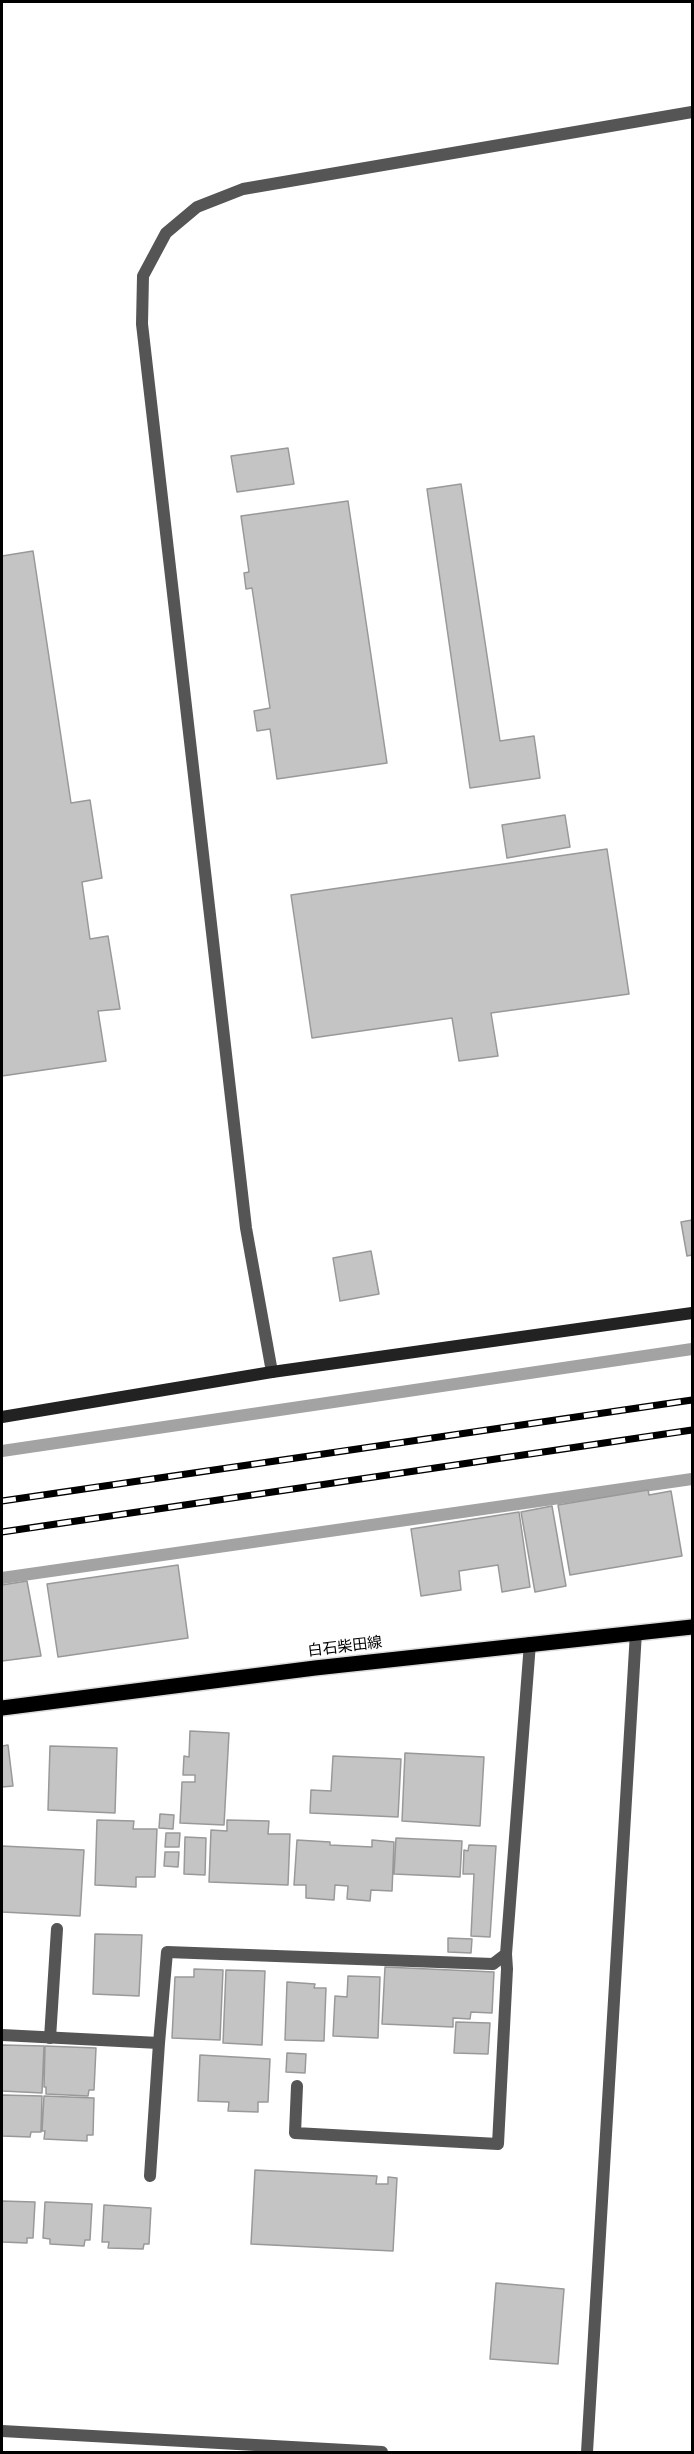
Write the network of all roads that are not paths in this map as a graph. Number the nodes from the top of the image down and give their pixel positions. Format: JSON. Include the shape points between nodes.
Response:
{"nodes":[{"id":1,"x":693,"y":111,"type":"edge"},
{"id":2,"x":693,"y":1313,"type":"edge"},
{"id":3,"x":272,"y":1372,"type":"junction"},
{"id":4,"x":2,"y":1416,"type":"edge"},
{"id":5,"x":693,"y":1627,"type":"edge"},
{"id":6,"x":636,"y":1632,"type":"junction"},
{"id":7,"x":530,"y":1643,"type":"junction"},
{"id":8,"x":2,"y":1708,"type":"edge"},
{"id":9,"x":57,"y":1929,"type":"dead end"},
{"id":10,"x":506,"y":1954,"type":"junction"},
{"id":11,"x":2,"y":2035,"type":"edge"},
{"id":12,"x":50,"y":2038,"type":"junction"},
{"id":13,"x":159,"y":2043,"type":"junction"},
{"id":14,"x":297,"y":2086,"type":"dead end"},
{"id":15,"x":150,"y":2176,"type":"dead end"},
{"id":16,"x":2,"y":2431,"type":"edge"},
{"id":17,"x":382,"y":2452,"type":"edge"},
{"id":18,"x":587,"y":2452,"type":"edge"}],
"edges":[{"from":1,"to":3,"type":"street","via":[[243,189],[197,207],[166,233],[143,276],[142,324],[246,1228]]},
{"from":2,"to":3,"type":"street"},
{"from":3,"to":4,"type":"street"},
{"from":5,"to":6,"type":"main road","name":"白石柴田線"},
{"from":6,"to":7,"type":"main road","name":"白石柴田線"},
{"from":6,"to":18,"type":"street"},
{"from":7,"to":8,"type":"main road","name":"白石柴田線"},
{"from":7,"to":10,"type":"street"},
{"from":9,"to":12,"type":"street"},
{"from":10,"to":13,"type":"street","via":[[493,1964],[167,1952]]},
{"from":10,"to":14,"type":"street","via":[[498,2144],[295,2133]]},
{"from":11,"to":12,"type":"street"},
{"from":12,"to":13,"type":"street"},
{"from":13,"to":15,"type":"street"},
{"from":16,"to":17,"type":"street"}]}
